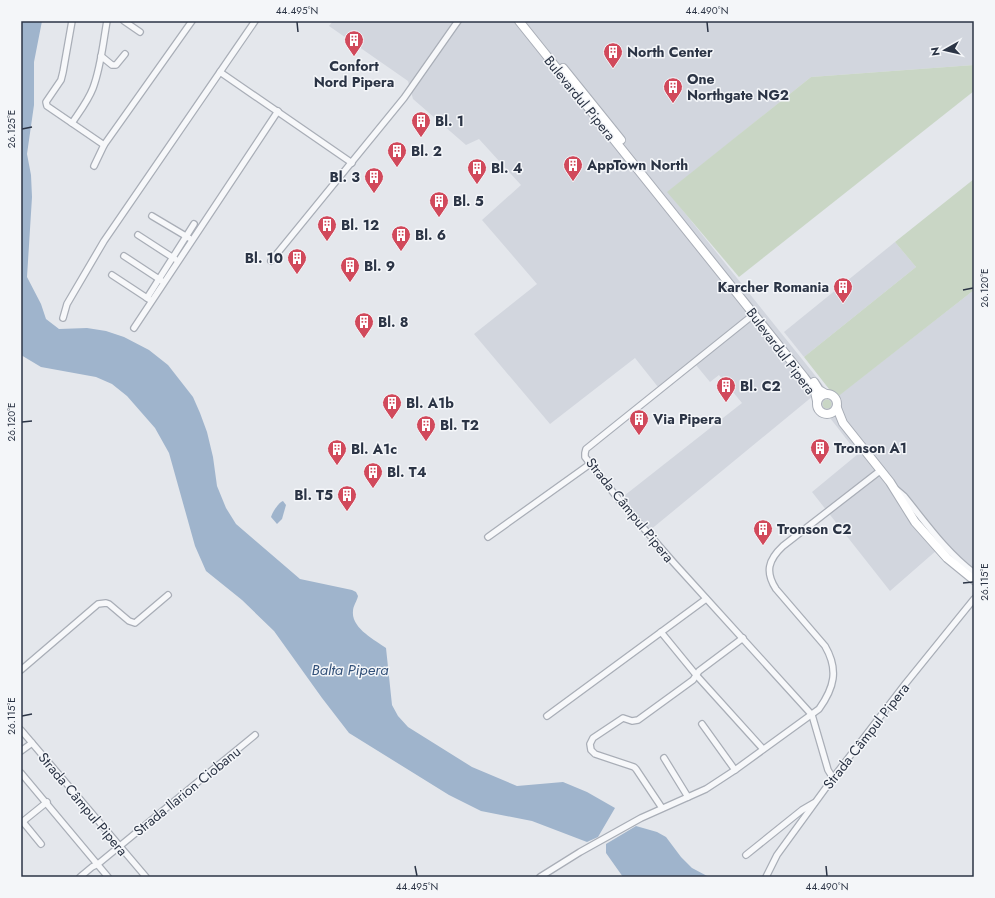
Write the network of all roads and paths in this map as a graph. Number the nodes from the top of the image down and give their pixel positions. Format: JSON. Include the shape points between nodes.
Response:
{"nodes":[{"id":1,"x":72,"y":21,"type":"edge"},
{"id":2,"x":107,"y":21,"type":"edge"},
{"id":3,"x":124,"y":21,"type":"edge"},
{"id":4,"x":192,"y":21,"type":"edge"},
{"id":5,"x":256,"y":21,"type":"edge"},
{"id":6,"x":458,"y":21,"type":"edge"},
{"id":7,"x":519,"y":21,"type":"edge"},
{"id":8,"x":525,"y":21,"type":"edge"},
{"id":9,"x":140,"y":32,"type":"dead end"},
{"id":10,"x":125,"y":54,"type":"dead end"},
{"id":11,"x":101,"y":56,"type":"junction"},
{"id":12,"x":220,"y":72,"type":"junction"},
{"id":13,"x":278,"y":111,"type":"junction"},
{"id":14,"x":72,"y":123,"type":"junction"},
{"id":15,"x":104,"y":145,"type":"junction"},
{"id":16,"x":352,"y":163,"type":"junction"},
{"id":17,"x":94,"y":166,"type":"dead end"},
{"id":18,"x":152,"y":216,"type":"dead end"},
{"id":19,"x":194,"y":224,"type":"dead end"},
{"id":20,"x":138,"y":235,"type":"dead end"},
{"id":21,"x":186,"y":236,"type":"junction"},
{"id":22,"x":192,"y":240,"type":"junction"},
{"id":23,"x":124,"y":256,"type":"dead end"},
{"id":24,"x":172,"y":258,"type":"junction"},
{"id":25,"x":271,"y":261,"type":"dead end"},
{"id":26,"x":178,"y":262,"type":"junction"},
{"id":27,"x":112,"y":275,"type":"dead end"},
{"id":28,"x":162,"y":281,"type":"junction"},
{"id":29,"x":150,"y":300,"type":"junction"},
{"id":30,"x":753,"y":314,"type":"junction"},
{"id":31,"x":63,"y":318,"type":"dead end"},
{"id":32,"x":134,"y":328,"type":"dead end"},
{"id":33,"x":826,"y":394,"type":"junction"},
{"id":34,"x":817,"y":401,"type":"junction"},
{"id":35,"x":834,"y":411,"type":"junction"},
{"id":36,"x":590,"y":464,"type":"junction"},
{"id":37,"x":881,"y":470,"type":"junction"},
{"id":38,"x":890,"y":482,"type":"junction"},
{"id":39,"x":488,"y":537,"type":"dead end"},
{"id":40,"x":974,"y":573,"type":"edge"},
{"id":41,"x":974,"y":580,"type":"edge"},
{"id":42,"x":168,"y":595,"type":"dead end"},
{"id":43,"x":706,"y":599,"type":"junction"},
{"id":44,"x":974,"y":599,"type":"edge"},
{"id":45,"x":661,"y":632,"type":"junction"},
{"id":46,"x":743,"y":638,"type":"junction"},
{"id":47,"x":21,"y":670,"type":"edge"},
{"id":48,"x":697,"y":676,"type":"junction"},
{"id":49,"x":812,"y":715,"type":"junction"},
{"id":50,"x":547,"y":716,"type":"dead end"},
{"id":51,"x":702,"y":724,"type":"dead end"},
{"id":52,"x":21,"y":730,"type":"edge"},
{"id":53,"x":255,"y":735,"type":"dead end"},
{"id":54,"x":32,"y":743,"type":"junction"},
{"id":55,"x":764,"y":749,"type":"junction"},
{"id":56,"x":21,"y":751,"type":"edge"},
{"id":57,"x":664,"y":758,"type":"dead end"},
{"id":58,"x":735,"y":770,"type":"junction"},
{"id":59,"x":21,"y":773,"type":"edge"},
{"id":60,"x":833,"y":778,"type":"junction"},
{"id":61,"x":688,"y":797,"type":"junction"},
{"id":62,"x":47,"y":802,"type":"junction"},
{"id":63,"x":815,"y":802,"type":"junction"},
{"id":64,"x":662,"y":808,"type":"junction"},
{"id":65,"x":22,"y":823,"type":"edge"},
{"id":66,"x":41,"y":844,"type":"dead end"},
{"id":67,"x":119,"y":846,"type":"junction"},
{"id":68,"x":746,"y":855,"type":"dead end"},
{"id":69,"x":98,"y":864,"type":"junction"},
{"id":70,"x":80,"y":877,"type":"edge"},
{"id":71,"x":108,"y":877,"type":"edge"},
{"id":72,"x":146,"y":877,"type":"edge"},
{"id":73,"x":540,"y":877,"type":"edge"},
{"id":74,"x":766,"y":877,"type":"edge"}],
"edges":[{"from":1,"to":14,"type":"street","via":[[61,80],[46,102],[47,106]]},
{"from":2,"to":11,"type":"street"},
{"from":3,"to":9,"type":"street"},
{"from":4,"to":15,"type":"street"},
{"from":5,"to":12,"type":"street"},
{"from":6,"to":16,"type":"street","via":[[404,98]]},
{"from":7,"to":30,"type":"main road","name":"Bulevardul Pipera"},
{"from":8,"to":33,"type":"main road","name":"Bulevardul Pipera","via":[[819,390]]},
{"from":10,"to":11,"type":"street","via":[[116,65],[112,65]]},
{"from":11,"to":14,"type":"street","via":[[88,99]]},
{"from":12,"to":13,"type":"street"},
{"from":12,"to":31,"type":"street","via":[[104,241],[67,304]]},
{"from":13,"to":16,"type":"street"},
{"from":13,"to":22,"type":"street"},
{"from":14,"to":15,"type":"street"},
{"from":15,"to":17,"type":"street"},
{"from":16,"to":25,"type":"street"},
{"from":18,"to":21,"type":"street"},
{"from":19,"to":21,"type":"street"},
{"from":20,"to":24,"type":"street"},
{"from":21,"to":22,"type":"street"},
{"from":21,"to":24,"type":"street"},
{"from":22,"to":26,"type":"street"},
{"from":23,"to":28,"type":"street"},
{"from":24,"to":26,"type":"street"},
{"from":24,"to":28,"type":"street"},
{"from":26,"to":28,"type":"street"},
{"from":27,"to":29,"type":"street"},
{"from":28,"to":29,"type":"street"},
{"from":29,"to":32,"type":"street"},
{"from":30,"to":34,"type":"main road","name":"Bulevardul Pipera","via":[[815,392]]},
{"from":30,"to":36,"type":"street","name":"Strada Câmpul Pipera","via":[[586,449],[585,457]]},
{"from":33,"to":34,"type":"main road"},
{"from":33,"to":35,"type":"main road","via":[[836,399]]},
{"from":34,"to":35,"type":"main road","via":[[820,412],[825,414]]},
{"from":35,"to":37,"type":"main road"},
{"from":36,"to":39,"type":"street"},
{"from":36,"to":43,"type":"street","name":"Strada Câmpul Pipera"},
{"from":37,"to":38,"type":"main road"},
{"from":37,"to":49,"type":"street","via":[[780,549],[770,566],[771,581],[776,589],[830,654],[834,680],[819,709]]},
{"from":38,"to":40,"type":"street","via":[[941,542]]},
{"from":38,"to":41,"type":"main road","via":[[907,511],[932,542]]},
{"from":42,"to":47,"type":"street","via":[[134,623],[109,604],[98,604]]},
{"from":43,"to":45,"type":"street"},
{"from":43,"to":46,"type":"street","name":"Strada Câmpul Pipera"},
{"from":44,"to":60,"type":"street","name":"Strada Câmpul Pipera"},
{"from":45,"to":48,"type":"street"},
{"from":45,"to":50,"type":"street"},
{"from":46,"to":48,"type":"street","via":[[699,671]]},
{"from":46,"to":49,"type":"street","name":"Strada Câmpul Pipera"},
{"from":48,"to":55,"type":"street"},
{"from":48,"to":64,"type":"street","via":[[638,720],[623,718],[593,738],[590,744],[595,754],[634,767]]},
{"from":49,"to":55,"type":"street"},
{"from":49,"to":60,"type":"street","via":[[828,770]]},
{"from":51,"to":58,"type":"street"},
{"from":52,"to":54,"type":"street","name":"Strada Câmpul Pipera"},
{"from":53,"to":67,"type":"street","name":"Strada Ilarion Ciobanu"},
{"from":54,"to":56,"type":"street"},
{"from":54,"to":67,"type":"street","name":"Strada Câmpul Pipera"},
{"from":55,"to":58,"type":"street"},
{"from":57,"to":61,"type":"street"},
{"from":58,"to":61,"type":"street","via":[[706,789]]},
{"from":59,"to":62,"type":"street"},
{"from":60,"to":63,"type":"street","name":"Strada Câmpul Pipera"},
{"from":61,"to":64,"type":"street"},
{"from":62,"to":65,"type":"street"},
{"from":62,"to":69,"type":"street"},
{"from":63,"to":68,"type":"street"},
{"from":63,"to":74,"type":"street","name":"Strada Câmpul Pipera","via":[[777,855]]},
{"from":64,"to":73,"type":"street","via":[[580,852]]},
{"from":65,"to":66,"type":"street"},
{"from":67,"to":69,"type":"street","name":"Strada Ilarion Ciobanu"},
{"from":67,"to":72,"type":"street","name":"Strada Câmpul Pipera"},
{"from":69,"to":70,"type":"street","name":"Strada Ilarion Ciobanu"},
{"from":69,"to":71,"type":"street"}]}
